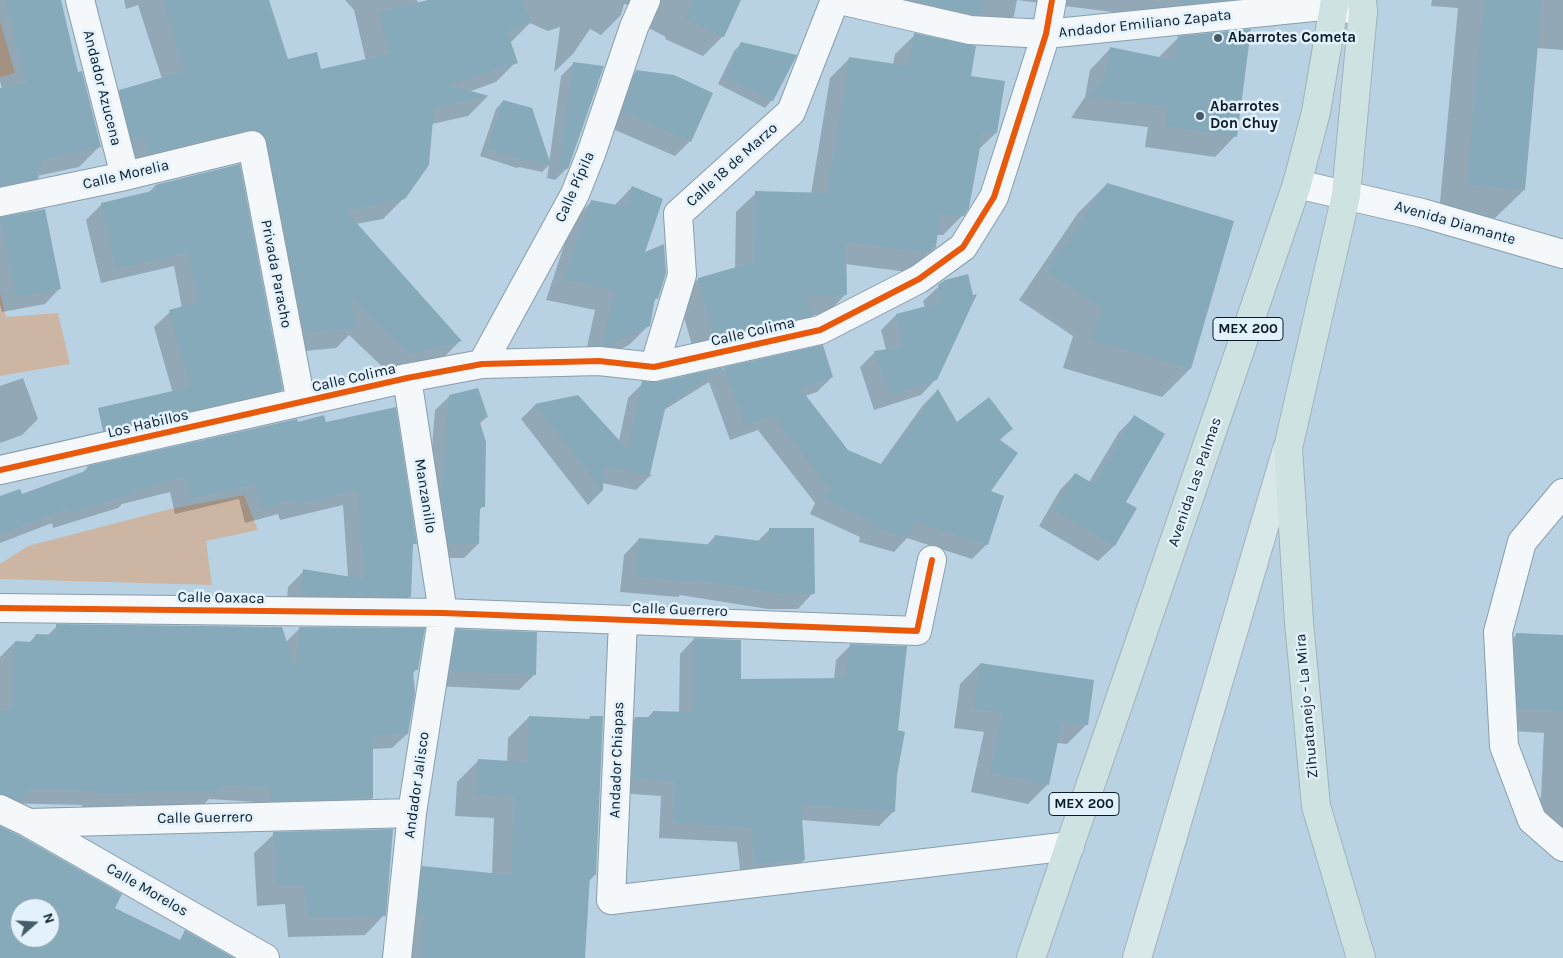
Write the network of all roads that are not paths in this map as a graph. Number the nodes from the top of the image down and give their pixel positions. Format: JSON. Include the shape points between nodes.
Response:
{"nodes":[{"id":1,"x":80,"y":0,"type":"edge"},
{"id":2,"x":646,"y":0,"type":"edge"},
{"id":3,"x":835,"y":0,"type":"edge"},
{"id":4,"x":840,"y":0,"type":"edge"},
{"id":5,"x":1052,"y":0,"type":"edge"},
{"id":6,"x":1334,"y":3,"type":"edge"},
{"id":7,"x":1363,"y":6,"type":"edge"},
{"id":8,"x":1046,"y":34,"type":"junction"},
{"id":9,"x":252,"y":145,"type":"joint"},
{"id":10,"x":125,"y":176,"type":"junction"},
{"id":11,"x":1297,"y":184,"type":"junction"},
{"id":12,"x":1346,"y":195,"type":"junction"},
{"id":13,"x":0,"y":202,"type":"edge"},
{"id":14,"x":1563,"y":254,"type":"edge"},
{"id":15,"x":482,"y":364,"type":"junction"},
{"id":16,"x":654,"y":367,"type":"junction"},
{"id":17,"x":407,"y":378,"type":"junction"},
{"id":18,"x":301,"y":402,"type":"junction"},
{"id":19,"x":1288,"y":448,"type":"junction"},
{"id":20,"x":0,"y":470,"type":"edge"},
{"id":21,"x":1563,"y":493,"type":"edge"},
{"id":22,"x":932,"y":560,"type":"dead end"},
{"id":23,"x":0,"y":608,"type":"edge"},
{"id":24,"x":443,"y":613,"type":"junction"},
{"id":25,"x":623,"y":621,"type":"junction"},
{"id":26,"x":0,"y":809,"type":"edge"},
{"id":27,"x":412,"y":813,"type":"junction"},
{"id":28,"x":29,"y":823,"type":"junction"},
{"id":29,"x":1070,"y":846,"type":"junction"},
{"id":30,"x":1563,"y":847,"type":"edge"},
{"id":31,"x":265,"y":958,"type":"edge"},
{"id":32,"x":397,"y":958,"type":"edge"},
{"id":33,"x":1031,"y":958,"type":"edge"},
{"id":34,"x":1137,"y":958,"type":"edge"},
{"id":35,"x":1361,"y":958,"type":"edge"}],
"edges":[{"from":1,"to":10,"type":"street","name":"Andador Azucena"},
{"from":2,"to":15,"type":"street","name":"Calle Pípila","via":[[574,194]]},
{"from":3,"to":16,"type":"street","name":"Calle 18 de Marzo","via":[[791,112],[678,214],[682,275]]},
{"from":4,"to":8,"type":"street","name":"Andador Emiliano Zapata","via":[[970,30]]},
{"from":5,"to":8,"type":"street","name":"Calle Colima"},
{"from":6,"to":7,"type":"street","name":"Andador Emiliano Zapata"},
{"from":6,"to":8,"type":"street","name":"Andador Emiliano Zapata"},
{"from":6,"to":11,"type":"highway","name":"Avenida Las Palmas","number":"MEX 200","via":[[1316,112]]},
{"from":7,"to":12,"type":"highway"},
{"from":8,"to":16,"type":"street","name":"Calle Colima","via":[[994,197],[963,247],[919,279],[820,330]]},
{"from":9,"to":10,"type":"street","name":"Calle Morelia"},
{"from":9,"to":18,"type":"street","name":"Privada Paracho"},
{"from":10,"to":13,"type":"street","name":"Calle Morelia"},
{"from":11,"to":12,"type":"street","name":"Avenida Diamante"},
{"from":11,"to":29,"type":"highway","name":"Avenida Las Palmas","number":"MEX 200"},
{"from":12,"to":14,"type":"street","name":"Avenida Diamante","via":[[1422,212]]},
{"from":12,"to":19,"type":"highway"},
{"from":15,"to":16,"type":"street","name":"Calle Colima","via":[[599,361]]},
{"from":15,"to":17,"type":"street","name":"Calle Colima"},
{"from":17,"to":18,"type":"street","name":"Calle Colima"},
{"from":17,"to":24,"type":"street","name":"Manzanillo"},
{"from":18,"to":20,"type":"street","name":"Los Habillos"},
{"from":19,"to":34,"type":"main road"},
{"from":19,"to":35,"type":"highway","name":"Zihuatanejo - La Mira","via":[[1298,622],[1316,806]]},
{"from":21,"to":30,"type":"street","via":[[1522,542],[1498,632],[1504,746],[1532,820]]},
{"from":22,"to":25,"type":"street","name":"Calle Guerrero","via":[[917,631]]},
{"from":23,"to":24,"type":"street","name":"Calle Oaxaca"},
{"from":24,"to":25,"type":"street","name":"Calle Guerrero"},
{"from":24,"to":27,"type":"street","name":"Andador Jalisco"},
{"from":25,"to":29,"type":"street","name":"Andador Chiapas","via":[[611,900]]},
{"from":26,"to":28,"type":"street","name":"Calle Guerrero"},
{"from":27,"to":28,"type":"street","name":"Calle Guerrero"},
{"from":27,"to":32,"type":"street","name":"Andador Jalisco"},
{"from":28,"to":31,"type":"street","name":"Calle Morelos"},
{"from":29,"to":33,"type":"highway","name":"Avenida Las Palmas","number":"MEX 200"}]}
